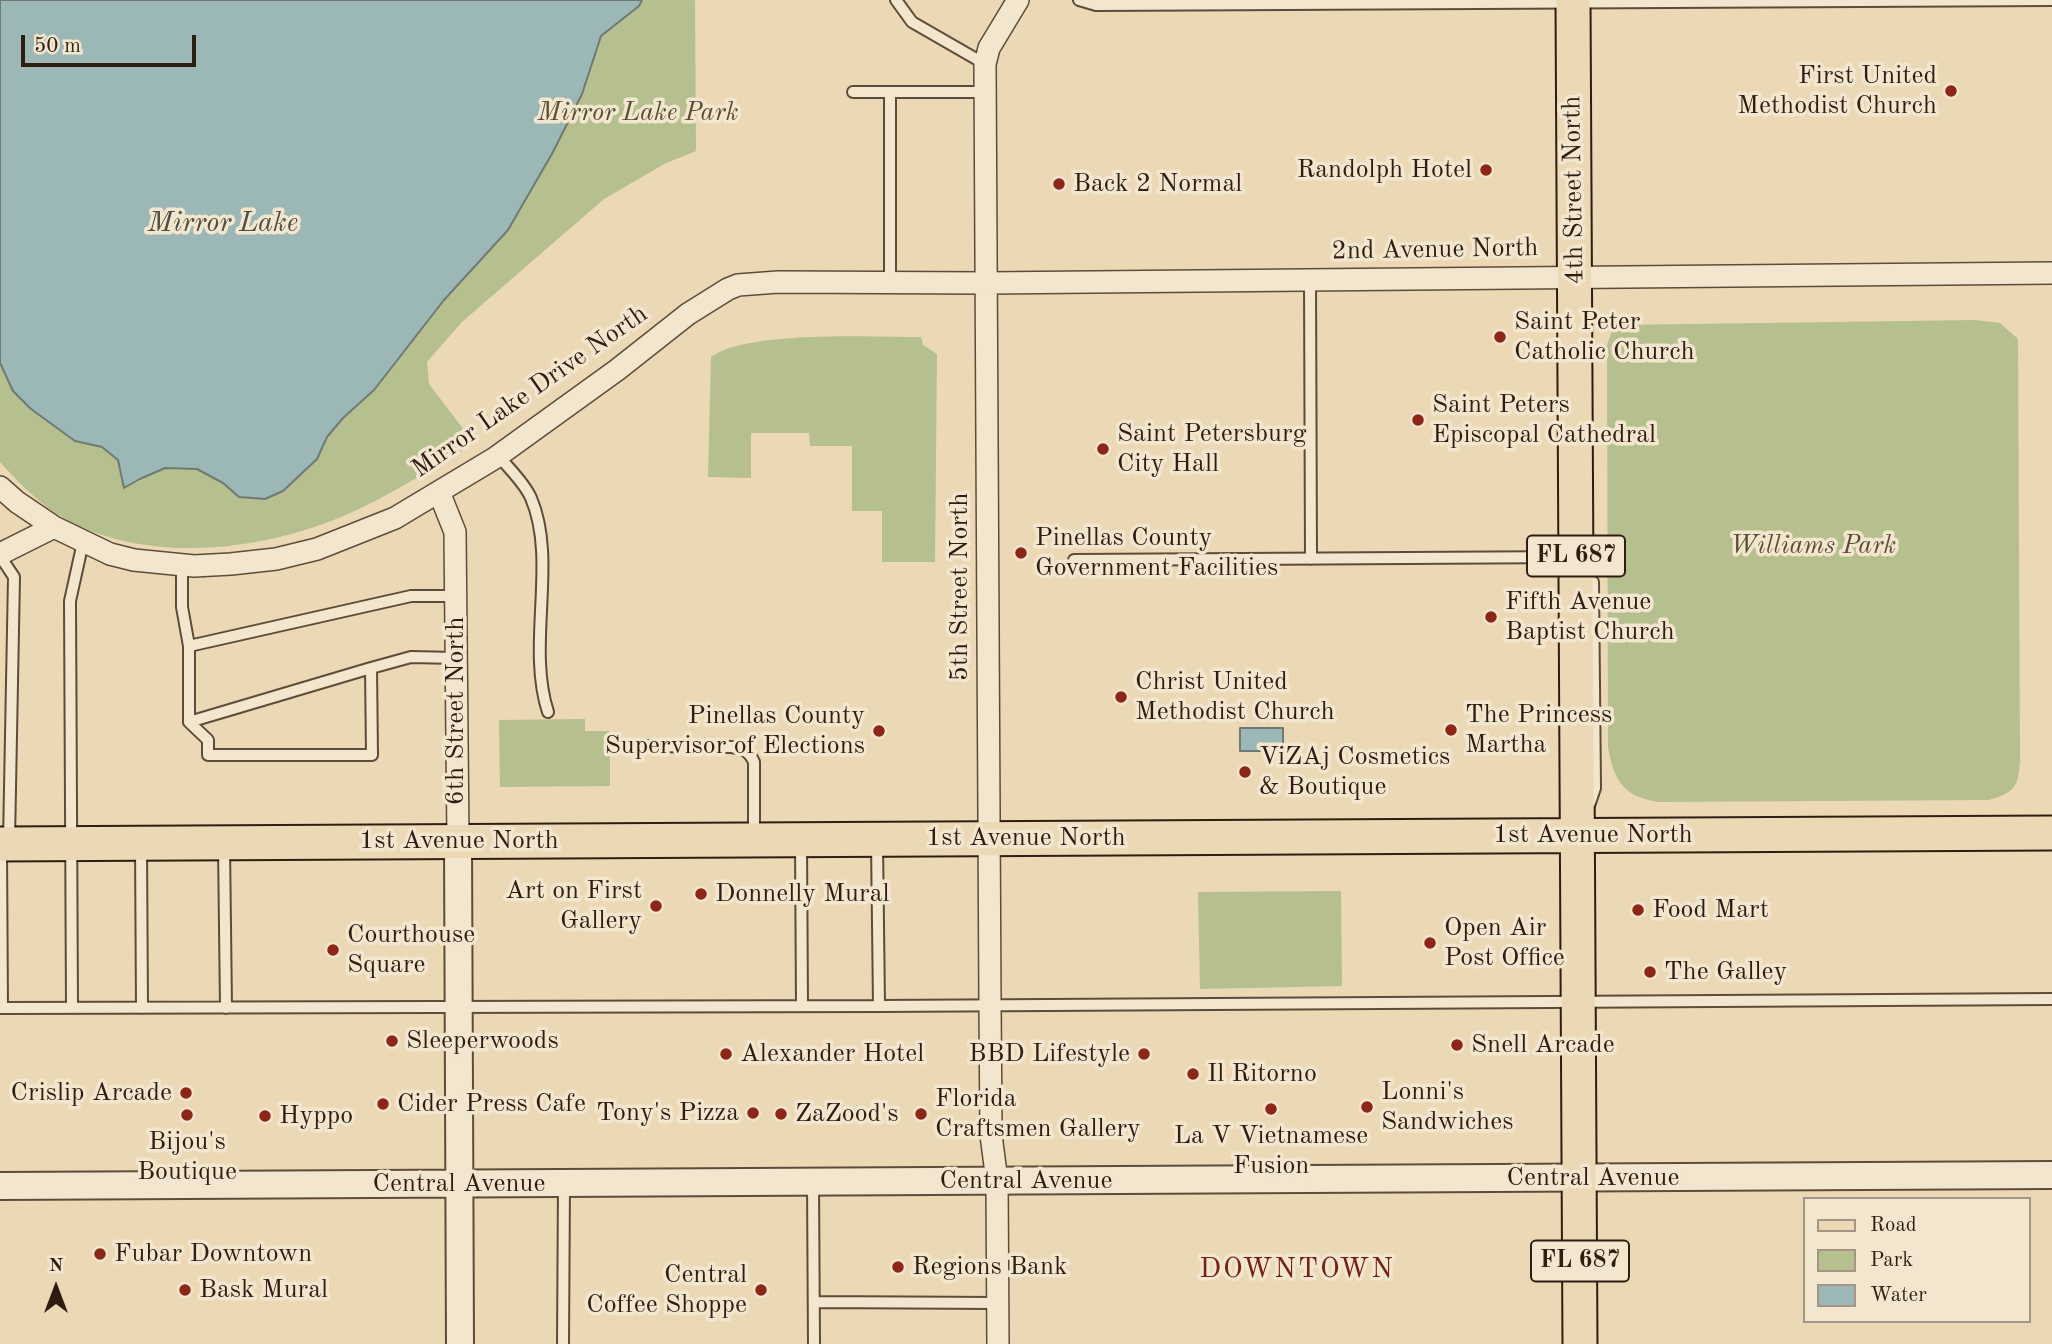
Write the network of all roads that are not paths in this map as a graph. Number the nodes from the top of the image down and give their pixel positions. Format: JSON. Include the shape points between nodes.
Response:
{"nodes":[{"id":1,"x":896,"y":0,"type":"edge"},
{"id":2,"x":1018,"y":0,"type":"edge"},
{"id":3,"x":1079,"y":0,"type":"edge"},
{"id":4,"x":2052,"y":0,"type":"edge"},
{"id":5,"x":1573,"y":1,"type":"edge"},
{"id":6,"x":1757,"y":1,"type":"edge"},
{"id":7,"x":1811,"y":1,"type":"edge"},
{"id":8,"x":1860,"y":1,"type":"edge"},
{"id":9,"x":985,"y":64,"type":"junction"},
{"id":10,"x":853,"y":92,"type":"dead end"},
{"id":11,"x":890,"y":92,"type":"junction"},
{"id":12,"x":985,"y":92,"type":"junction"},
{"id":13,"x":2052,"y":273,"type":"edge"},
{"id":14,"x":1575,"y":276,"type":"junction"},
{"id":15,"x":1310,"y":279,"type":"junction"},
{"id":16,"x":890,"y":282,"type":"junction"},
{"id":17,"x":986,"y":283,"type":"junction"},
{"id":18,"x":1586,"y":311,"type":"dead end"},
{"id":19,"x":498,"y":456,"type":"junction"},
{"id":20,"x":0,"y":487,"type":"edge"},
{"id":21,"x":439,"y":492,"type":"junction"},
{"id":22,"x":54,"y":527,"type":"junction"},
{"id":23,"x":83,"y":542,"type":"junction"},
{"id":24,"x":0,"y":555,"type":"edge"},
{"id":25,"x":1311,"y":559,"type":"junction"},
{"id":26,"x":1074,"y":560,"type":"dead end"},
{"id":27,"x":1584,"y":564,"type":"junction"},
{"id":28,"x":182,"y":565,"type":"junction"},
{"id":29,"x":456,"y":596,"type":"junction"},
{"id":30,"x":189,"y":646,"type":"junction"},
{"id":31,"x":456,"y":658,"type":"junction"},
{"id":32,"x":371,"y":668,"type":"junction"},
{"id":33,"x":548,"y":712,"type":"dead end"},
{"id":34,"x":189,"y":722,"type":"junction"},
{"id":35,"x":643,"y":747,"type":"dead end"},
{"id":36,"x":2052,"y":833,"type":"edge"},
{"id":37,"x":1577,"y":835,"type":"junction"},
{"id":38,"x":989,"y":838,"type":"junction"},
{"id":39,"x":877,"y":839,"type":"junction"},
{"id":40,"x":754,"y":840,"type":"junction"},
{"id":41,"x":801,"y":840,"type":"junction"},
{"id":42,"x":458,"y":841,"type":"junction"},
{"id":43,"x":141,"y":843,"type":"junction"},
{"id":44,"x":224,"y":843,"type":"junction"},
{"id":45,"x":3,"y":844,"type":"edge"},
{"id":46,"x":72,"y":844,"type":"junction"},
{"id":47,"x":2052,"y":999,"type":"edge"},
{"id":48,"x":1578,"y":1001,"type":"junction"},
{"id":49,"x":990,"y":1004,"type":"junction"},
{"id":50,"x":802,"y":1006,"type":"junction"},
{"id":51,"x":879,"y":1006,"type":"junction"},
{"id":52,"x":458,"y":1007,"type":"junction"},
{"id":53,"x":1,"y":1008,"type":"edge"},
{"id":54,"x":72,"y":1008,"type":"junction"},
{"id":55,"x":142,"y":1008,"type":"junction"},
{"id":56,"x":226,"y":1008,"type":"junction"},
{"id":57,"x":2052,"y":1175,"type":"edge"},
{"id":58,"x":1579,"y":1178,"type":"junction"},
{"id":59,"x":997,"y":1181,"type":"junction"},
{"id":60,"x":813,"y":1182,"type":"junction"},
{"id":61,"x":564,"y":1183,"type":"junction"},
{"id":62,"x":459,"y":1184,"type":"junction"},
{"id":63,"x":0,"y":1186,"type":"edge"},
{"id":64,"x":814,"y":1303,"type":"junction"},
{"id":65,"x":997,"y":1303,"type":"junction"},
{"id":66,"x":460,"y":1344,"type":"edge"},
{"id":67,"x":563,"y":1344,"type":"edge"},
{"id":68,"x":814,"y":1344,"type":"edge"},
{"id":69,"x":998,"y":1344,"type":"edge"},
{"id":70,"x":1580,"y":1344,"type":"edge"}],
"edges":[{"from":1,"to":9,"type":"lane","via":[[912,22]]},
{"from":2,"to":9,"type":"street","name":"5th Street North","via":[[989,48]]},
{"from":3,"to":5,"type":"lane","via":[[1096,5]]},
{"from":4,"to":8,"type":"lane"},
{"from":5,"to":6,"type":"lane"},
{"from":5,"to":14,"type":"main road","name":"4th Street North","number":"FL 687"},
{"from":6,"to":7,"type":"lane"},
{"from":7,"to":8,"type":"lane"},
{"from":9,"to":12,"type":"street","name":"5th Street North"},
{"from":10,"to":11,"type":"lane"},
{"from":11,"to":12,"type":"lane"},
{"from":11,"to":16,"type":"lane"},
{"from":12,"to":17,"type":"street","name":"5th Street North"},
{"from":13,"to":14,"type":"street","name":"2nd Avenue North"},
{"from":14,"to":15,"type":"street","name":"2nd Avenue North"},
{"from":14,"to":18,"type":"lane"},
{"from":14,"to":27,"type":"main road","name":"4th Street North","number":"FL 687"},
{"from":15,"to":17,"type":"street","name":"2nd Avenue North"},
{"from":15,"to":25,"type":"lane"},
{"from":16,"to":17,"type":"street","name":"Mirror Lake Drive North"},
{"from":16,"to":19,"type":"street","name":"Mirror Lake Drive North","via":[[778,282],[728,289]]},
{"from":17,"to":38,"type":"street","name":"5th Street North"},
{"from":19,"to":21,"type":"street","name":"Mirror Lake Drive North"},
{"from":19,"to":33,"type":"lane","via":[[527,490],[540,526],[540,680]]},
{"from":20,"to":22,"type":"street","name":"Mirror Lake Drive North"},
{"from":21,"to":28,"type":"street","name":"Mirror Lake Drive North","via":[[395,518],[317,549],[276,559]]},
{"from":21,"to":29,"type":"street","name":"6th Street North","via":[[455,531]]},
{"from":22,"to":23,"type":"street","name":"Mirror Lake Drive North"},
{"from":22,"to":24,"type":"street"},
{"from":23,"to":28,"type":"street","name":"Mirror Lake Drive North","via":[[134,560]]},
{"from":23,"to":46,"type":"lane","via":[[70,601]]},
{"from":24,"to":45,"type":"lane","via":[[14,577]]},
{"from":25,"to":26,"type":"lane"},
{"from":25,"to":27,"type":"lane"},
{"from":27,"to":37,"type":"main road","name":"4th Street North","number":"FL 687"},
{"from":28,"to":30,"type":"lane","via":[[182,607]]},
{"from":29,"to":30,"type":"lane","via":[[411,596]]},
{"from":29,"to":31,"type":"street","name":"6th Street North"},
{"from":30,"to":34,"type":"lane"},
{"from":31,"to":32,"type":"lane","via":[[411,657]]},
{"from":31,"to":42,"type":"street","name":"6th Street North"},
{"from":32,"to":34,"type":"lane"},
{"from":32,"to":34,"type":"lane","via":[[372,755],[208,755],[208,740]]},
{"from":35,"to":40,"type":"lane","via":[[732,747],[750,754],[754,762]]},
{"from":36,"to":37,"type":"main road","name":"1st Avenue North"},
{"from":37,"to":38,"type":"main road","name":"1st Avenue North"},
{"from":37,"to":48,"type":"main road","name":"4th Street North","number":"FL 687"},
{"from":38,"to":39,"type":"main road","name":"1st Avenue North"},
{"from":38,"to":49,"type":"street","name":"5th Street North"},
{"from":39,"to":41,"type":"main road","name":"1st Avenue North"},
{"from":39,"to":51,"type":"lane"},
{"from":40,"to":41,"type":"main road","name":"1st Avenue North"},
{"from":40,"to":42,"type":"main road","name":"1st Avenue North"},
{"from":41,"to":50,"type":"lane"},
{"from":42,"to":44,"type":"main road","name":"1st Avenue North"},
{"from":42,"to":52,"type":"street","name":"6th Street North"},
{"from":43,"to":44,"type":"main road","name":"1st Avenue North"},
{"from":43,"to":46,"type":"main road","name":"1st Avenue North"},
{"from":43,"to":55,"type":"lane"},
{"from":44,"to":56,"type":"lane"},
{"from":45,"to":46,"type":"main road","name":"1st Avenue North"},
{"from":45,"to":53,"type":"lane"},
{"from":46,"to":54,"type":"lane"},
{"from":47,"to":48,"type":"lane"},
{"from":48,"to":49,"type":"lane"},
{"from":48,"to":58,"type":"main road","name":"4th Street North","number":"FL 687"},
{"from":49,"to":51,"type":"lane"},
{"from":49,"to":59,"type":"street","name":"5th Street North","via":[[991,1135]]},
{"from":50,"to":51,"type":"lane"},
{"from":50,"to":52,"type":"lane"},
{"from":52,"to":56,"type":"lane"},
{"from":52,"to":62,"type":"street","name":"6th Street North"},
{"from":53,"to":54,"type":"lane"},
{"from":54,"to":55,"type":"lane"},
{"from":55,"to":56,"type":"lane"},
{"from":57,"to":58,"type":"street","name":"Central Avenue"},
{"from":58,"to":59,"type":"street","name":"Central Avenue"},
{"from":58,"to":70,"type":"main road","number":"FL 687"},
{"from":59,"to":60,"type":"street","name":"Central Avenue"},
{"from":59,"to":65,"type":"street","name":"5th Street North"},
{"from":60,"to":61,"type":"street","name":"Central Avenue"},
{"from":60,"to":64,"type":"lane"},
{"from":61,"to":62,"type":"street","name":"Central Avenue"},
{"from":61,"to":67,"type":"lane"},
{"from":62,"to":63,"type":"street","name":"Central Avenue"},
{"from":62,"to":66,"type":"street","name":"6th Street North"},
{"from":64,"to":65,"type":"lane"},
{"from":64,"to":68,"type":"lane"},
{"from":65,"to":69,"type":"street","name":"5th Street North"}]}
